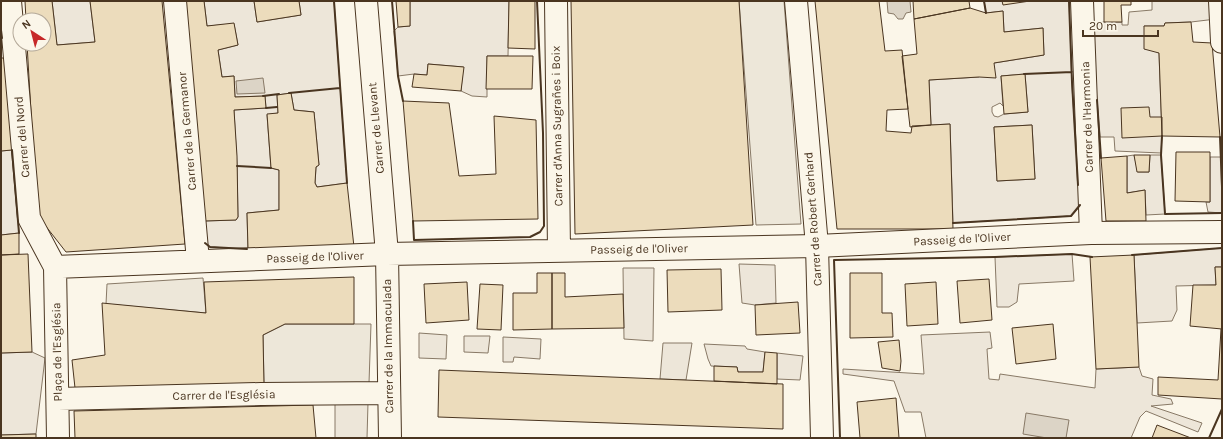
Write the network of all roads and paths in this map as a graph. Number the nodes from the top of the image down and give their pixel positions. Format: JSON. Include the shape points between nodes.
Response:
{"nodes":[{"id":1,"x":10,"y":1,"type":"edge"},
{"id":2,"x":176,"y":1,"type":"edge"},
{"id":3,"x":366,"y":1,"type":"edge"},
{"id":4,"x":556,"y":1,"type":"edge"},
{"id":5,"x":796,"y":1,"type":"edge"},
{"id":6,"x":1082,"y":1,"type":"edge"},
{"id":7,"x":1220,"y":1,"type":"edge"},
{"id":8,"x":1222,"y":42,"type":"edge"},
{"id":9,"x":1222,"y":232,"type":"edge"},
{"id":10,"x":1091,"y":233,"type":"junction"},
{"id":11,"x":817,"y":246,"type":"junction"},
{"id":12,"x":559,"y":251,"type":"junction"},
{"id":13,"x":387,"y":254,"type":"junction"},
{"id":14,"x":198,"y":261,"type":"junction"},
{"id":15,"x":55,"y":267,"type":"junction"},
{"id":16,"x":389,"y":393,"type":"junction"},
{"id":17,"x":58,"y":399,"type":"junction"},
{"id":18,"x":58,"y":438,"type":"edge"},
{"id":19,"x":390,"y":438,"type":"edge"},
{"id":20,"x":822,"y":438,"type":"edge"}],
"edges":[{"from":1,"to":15,"type":"street","name":"Carrer del Nord","via":[[29,218]]},
{"from":2,"to":14,"type":"street","name":"Carrer de la Germanor"},
{"from":3,"to":13,"type":"street","name":"Carrer de Llevant"},
{"from":4,"to":12,"type":"street","name":"Carrer d'Anna Sugrañes i Boix"},
{"from":5,"to":11,"type":"street","name":"Carrer de Robert Gerhard"},
{"from":6,"to":10,"type":"street","name":"Carrer de l'Harmonia"},
{"from":7,"to":8,"type":"street"},
{"from":9,"to":10,"type":"street","name":"Passeig de l'Oliver"},
{"from":10,"to":11,"type":"street","name":"Passeig de l'Oliver"},
{"from":11,"to":12,"type":"street","name":"Passeig de l'Oliver"},
{"from":11,"to":20,"type":"street","name":"Carrer de Robert Gerhard"},
{"from":12,"to":13,"type":"street","name":"Passeig de l'Oliver"},
{"from":13,"to":14,"type":"street","name":"Passeig de l'Oliver"},
{"from":13,"to":16,"type":"street","name":"Carrer de la Immaculada"},
{"from":14,"to":15,"type":"street","name":"Passeig de l'Oliver"},
{"from":15,"to":17,"type":"street","name":"Plaça de l'Església"},
{"from":16,"to":17,"type":"street","name":"Carrer de l'Església"},
{"from":16,"to":19,"type":"street","name":"Carrer de la Immaculada"},
{"from":17,"to":18,"type":"street","name":"Plaça de l'Església"}]}
